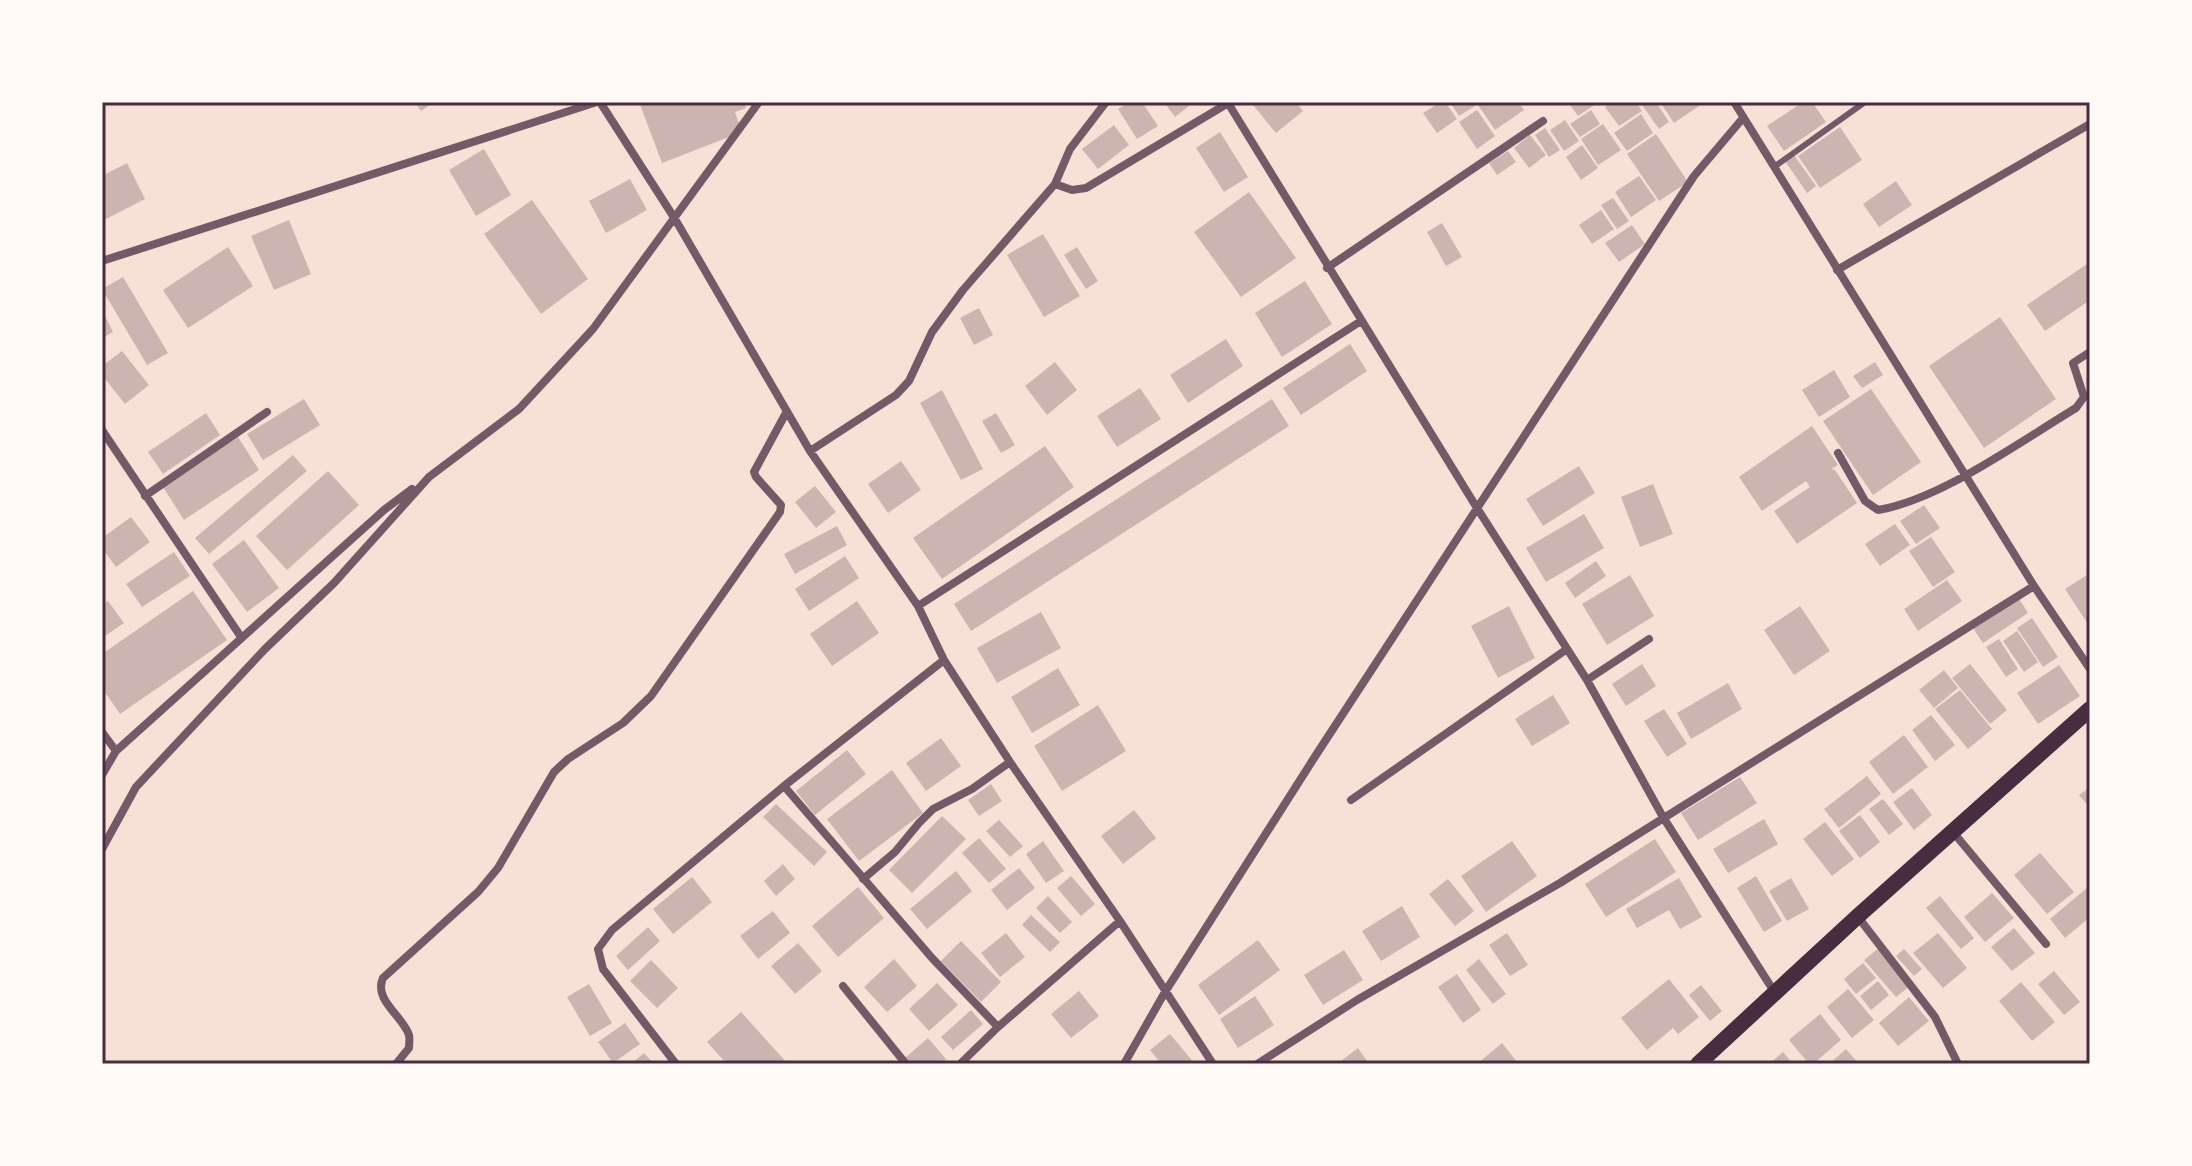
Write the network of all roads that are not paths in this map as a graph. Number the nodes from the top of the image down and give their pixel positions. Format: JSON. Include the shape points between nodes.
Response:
{"nodes":[{"id":1,"x":599,"y":102,"type":"edge"},
{"id":2,"x":759,"y":102,"type":"edge"},
{"id":3,"x":1106,"y":102,"type":"edge"},
{"id":4,"x":1734,"y":102,"type":"edge"},
{"id":5,"x":1865,"y":102,"type":"edge"},
{"id":6,"x":1230,"y":103,"type":"edge"},
{"id":7,"x":1743,"y":118,"type":"junction"},
{"id":8,"x":1543,"y":121,"type":"dead end"},
{"id":9,"x":2090,"y":124,"type":"edge"},
{"id":10,"x":1774,"y":167,"type":"junction"},
{"id":11,"x":1055,"y":184,"type":"junction"},
{"id":12,"x":675,"y":219,"type":"junction"},
{"id":13,"x":102,"y":261,"type":"edge"},
{"id":14,"x":1327,"y":268,"type":"junction"},
{"id":15,"x":1837,"y":270,"type":"junction"},
{"id":16,"x":1361,"y":321,"type":"junction"},
{"id":17,"x":2090,"y":352,"type":"edge"},
{"id":18,"x":787,"y":411,"type":"junction"},
{"id":19,"x":267,"y":412,"type":"dead end"},
{"id":20,"x":102,"y":430,"type":"edge"},
{"id":21,"x":810,"y":451,"type":"junction"},
{"id":22,"x":1838,"y":453,"type":"dead end"},
{"id":23,"x":1966,"y":474,"type":"junction"},
{"id":24,"x":429,"y":477,"type":"junction"},
{"id":25,"x":145,"y":496,"type":"junction"},
{"id":26,"x":1477,"y":508,"type":"junction"},
{"id":27,"x":2034,"y":586,"type":"junction"},
{"id":28,"x":918,"y":606,"type":"junction"},
{"id":29,"x":241,"y":637,"type":"junction"},
{"id":30,"x":1649,"y":639,"type":"dead end"},
{"id":31,"x":1567,"y":649,"type":"junction"},
{"id":32,"x":944,"y":660,"type":"junction"},
{"id":33,"x":2090,"y":669,"type":"edge"},
{"id":34,"x":1587,"y":680,"type":"junction"},
{"id":35,"x":2090,"y":709,"type":"edge"},
{"id":36,"x":102,"y":732,"type":"edge"},
{"id":37,"x":116,"y":751,"type":"junction"},
{"id":38,"x":1010,"y":762,"type":"junction"},
{"id":39,"x":102,"y":775,"type":"edge"},
{"id":40,"x":784,"y":786,"type":"junction"},
{"id":41,"x":1351,"y":800,"type":"dead end"},
{"id":42,"x":1663,"y":817,"type":"junction"},
{"id":43,"x":1953,"y":832,"type":"junction"},
{"id":44,"x":102,"y":849,"type":"edge"},
{"id":45,"x":863,"y":879,"type":"junction"},
{"id":46,"x":1858,"y":916,"type":"junction"},
{"id":47,"x":1120,"y":921,"type":"junction"},
{"id":48,"x":2046,"y":944,"type":"dead end"},
{"id":49,"x":843,"y":986,"type":"dead end"},
{"id":50,"x":1165,"y":992,"type":"junction"},
{"id":51,"x":1775,"y":993,"type":"junction"},
{"id":52,"x":998,"y":1027,"type":"junction"},
{"id":53,"x":396,"y":1064,"type":"edge"},
{"id":54,"x":676,"y":1064,"type":"edge"},
{"id":55,"x":906,"y":1064,"type":"edge"},
{"id":56,"x":960,"y":1064,"type":"edge"},
{"id":57,"x":1124,"y":1064,"type":"edge"},
{"id":58,"x":1213,"y":1064,"type":"edge"},
{"id":59,"x":1257,"y":1064,"type":"edge"},
{"id":60,"x":1698,"y":1064,"type":"edge"},
{"id":61,"x":1958,"y":1064,"type":"edge"}],
"edges":[{"from":1,"to":12,"type":"street"},
{"from":1,"to":13,"type":"street"},
{"from":2,"to":12,"type":"street"},
{"from":3,"to":11,"type":"street","via":[[1070,149]]},
{"from":4,"to":7,"type":"street"},
{"from":5,"to":10,"type":"lane"},
{"from":6,"to":11,"type":"street","via":[[1086,188]]},
{"from":6,"to":14,"type":"street"},
{"from":7,"to":10,"type":"street"},
{"from":7,"to":26,"type":"street","via":[[1694,176]]},
{"from":8,"to":14,"type":"street"},
{"from":9,"to":15,"type":"street"},
{"from":10,"to":15,"type":"street"},
{"from":11,"to":21,"type":"street","via":[[963,290],[932,332],[903,388]]},
{"from":12,"to":18,"type":"street"},
{"from":12,"to":24,"type":"street","via":[[593,329],[519,409]]},
{"from":14,"to":16,"type":"street"},
{"from":15,"to":23,"type":"street"},
{"from":16,"to":26,"type":"street"},
{"from":16,"to":28,"type":"street"},
{"from":17,"to":23,"type":"street","via":[[2073,363],[2084,397],[2076,408]]},
{"from":18,"to":21,"type":"street"},
{"from":18,"to":53,"type":"street","via":[[754,472],[781,505],[780,512],[651,696],[554,772],[498,868],[383,978],[382,991],[409,1034],[409,1048]]},
{"from":19,"to":25,"type":"street"},
{"from":20,"to":25,"type":"street"},
{"from":21,"to":28,"type":"street"},
{"from":22,"to":23,"type":"street","via":[[1865,501],[1878,510],[1914,500]]},
{"from":23,"to":27,"type":"street"},
{"from":24,"to":29,"type":"street","via":[[384,510]]},
{"from":24,"to":44,"type":"street","via":[[136,787]]},
{"from":25,"to":29,"type":"street"},
{"from":26,"to":31,"type":"street"},
{"from":26,"to":50,"type":"street"},
{"from":27,"to":33,"type":"street"},
{"from":27,"to":42,"type":"street"},
{"from":28,"to":32,"type":"street"},
{"from":29,"to":37,"type":"street"},
{"from":30,"to":34,"type":"street"},
{"from":31,"to":34,"type":"street"},
{"from":31,"to":41,"type":"street"},
{"from":32,"to":38,"type":"street"},
{"from":32,"to":40,"type":"street"},
{"from":34,"to":42,"type":"street"},
{"from":35,"to":43,"type":"main road"},
{"from":36,"to":37,"type":"street"},
{"from":37,"to":39,"type":"street"},
{"from":38,"to":45,"type":"street","via":[[933,809]]},
{"from":38,"to":47,"type":"street"},
{"from":40,"to":45,"type":"street"},
{"from":40,"to":54,"type":"street","via":[[612,930],[598,949],[603,969]]},
{"from":42,"to":51,"type":"street"},
{"from":42,"to":59,"type":"street"},
{"from":43,"to":46,"type":"main road"},
{"from":43,"to":48,"type":"street"},
{"from":45,"to":52,"type":"street"},
{"from":46,"to":51,"type":"main road"},
{"from":46,"to":61,"type":"street","via":[[1935,1017]]},
{"from":47,"to":50,"type":"street"},
{"from":47,"to":52,"type":"street"},
{"from":49,"to":55,"type":"street"},
{"from":50,"to":57,"type":"street"},
{"from":50,"to":58,"type":"street"},
{"from":51,"to":60,"type":"main road"},
{"from":52,"to":56,"type":"street"}]}
